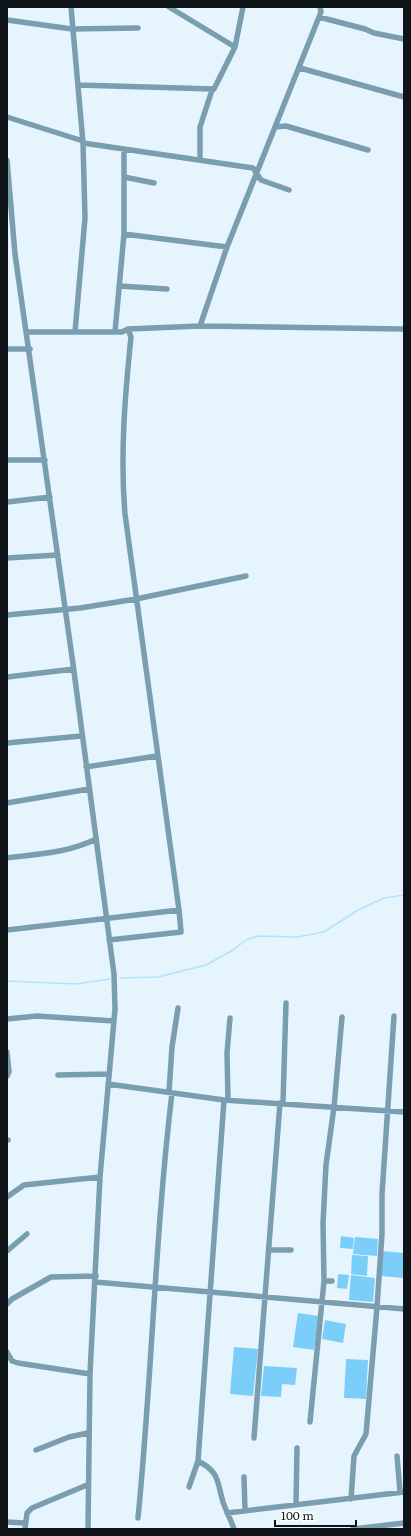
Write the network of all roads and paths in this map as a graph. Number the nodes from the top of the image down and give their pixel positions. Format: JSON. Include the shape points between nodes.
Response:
{"nodes":[{"id":1,"x":71,"y":7,"type":"edge"},
{"id":2,"x":169,"y":7,"type":"edge"},
{"id":3,"x":243,"y":7,"type":"edge"},
{"id":4,"x":320,"y":7,"type":"edge"},
{"id":5,"x":319,"y":17,"type":"junction"},
{"id":6,"x":7,"y":20,"type":"edge"},
{"id":7,"x":138,"y":28,"type":"dead end"},
{"id":8,"x":72,"y":29,"type":"junction"},
{"id":9,"x":404,"y":39,"type":"edge"},
{"id":10,"x":235,"y":47,"type":"junction"},
{"id":11,"x":300,"y":68,"type":"junction"},
{"id":12,"x":78,"y":85,"type":"junction"},
{"id":13,"x":212,"y":90,"type":"junction"},
{"id":14,"x":404,"y":97,"type":"edge"},
{"id":15,"x":7,"y":117,"type":"edge"},
{"id":16,"x":275,"y":127,"type":"junction"},
{"id":17,"x":83,"y":142,"type":"junction"},
{"id":18,"x":124,"y":149,"type":"junction"},
{"id":19,"x":368,"y":150,"type":"dead end"},
{"id":20,"x":7,"y":160,"type":"edge"},
{"id":21,"x":200,"y":160,"type":"junction"},
{"id":22,"x":257,"y":173,"type":"junction"},
{"id":23,"x":124,"y":177,"type":"junction"},
{"id":24,"x":154,"y":183,"type":"dead end"},
{"id":25,"x":8,"y":187,"type":"edge"},
{"id":26,"x":289,"y":190,"type":"dead end"},
{"id":27,"x":124,"y":234,"type":"junction"},
{"id":28,"x":228,"y":247,"type":"junction"},
{"id":29,"x":119,"y":286,"type":"junction"},
{"id":30,"x":167,"y":289,"type":"dead end"},
{"id":31,"x":200,"y":326,"type":"junction"},
{"id":32,"x":128,"y":329,"type":"junction"},
{"id":33,"x":404,"y":329,"type":"edge"},
{"id":34,"x":27,"y":332,"type":"junction"},
{"id":35,"x":74,"y":332,"type":"junction"},
{"id":36,"x":115,"y":332,"type":"junction"},
{"id":37,"x":7,"y":349,"type":"edge"},
{"id":38,"x":30,"y":349,"type":"junction"},
{"id":39,"x":7,"y":460,"type":"edge"},
{"id":40,"x":45,"y":460,"type":"junction"},
{"id":41,"x":50,"y":497,"type":"junction"},
{"id":42,"x":7,"y":502,"type":"edge"},
{"id":43,"x":58,"y":555,"type":"junction"},
{"id":44,"x":7,"y":558,"type":"edge"},
{"id":45,"x":246,"y":576,"type":"dead end"},
{"id":46,"x":136,"y":599,"type":"junction"},
{"id":47,"x":65,"y":609,"type":"junction"},
{"id":48,"x":7,"y":615,"type":"edge"},
{"id":49,"x":74,"y":669,"type":"junction"},
{"id":50,"x":7,"y":677,"type":"edge"},
{"id":51,"x":81,"y":736,"type":"junction"},
{"id":52,"x":7,"y":743,"type":"edge"},
{"id":53,"x":157,"y":756,"type":"junction"},
{"id":54,"x":86,"y":767,"type":"junction"},
{"id":55,"x":89,"y":789,"type":"junction"},
{"id":56,"x":7,"y":803,"type":"edge"},
{"id":57,"x":96,"y":839,"type":"junction"},
{"id":58,"x":7,"y":858,"type":"edge"},
{"id":59,"x":179,"y":910,"type":"junction"},
{"id":60,"x":105,"y":917,"type":"junction"},
{"id":61,"x":7,"y":930,"type":"edge"},
{"id":62,"x":109,"y":940,"type":"junction"},
{"id":63,"x":286,"y":1004,"type":"dead end"},
{"id":64,"x":178,"y":1008,"type":"dead end"},
{"id":65,"x":394,"y":1016,"type":"dead end"},
{"id":66,"x":342,"y":1017,"type":"dead end"},
{"id":67,"x":230,"y":1018,"type":"dead end"},
{"id":68,"x":7,"y":1019,"type":"edge"},
{"id":69,"x":114,"y":1021,"type":"junction"},
{"id":70,"x":7,"y":1052,"type":"edge"},
{"id":71,"x":109,"y":1074,"type":"junction"},
{"id":72,"x":58,"y":1075,"type":"dead end"},
{"id":73,"x":7,"y":1076,"type":"edge"},
{"id":74,"x":108,"y":1084,"type":"junction"},
{"id":75,"x":171,"y":1092,"type":"junction"},
{"id":76,"x":226,"y":1100,"type":"junction"},
{"id":77,"x":282,"y":1103,"type":"junction"},
{"id":78,"x":334,"y":1107,"type":"junction"},
{"id":79,"x":388,"y":1111,"type":"junction"},
{"id":80,"x":404,"y":1112,"type":"edge"},
{"id":81,"x":100,"y":1177,"type":"junction"},
{"id":82,"x":7,"y":1197,"type":"edge"},
{"id":83,"x":27,"y":1234,"type":"dead end"},
{"id":84,"x":269,"y":1250,"type":"junction"},
{"id":85,"x":291,"y":1250,"type":"dead end"},
{"id":86,"x":7,"y":1251,"type":"edge"},
{"id":87,"x":96,"y":1279,"type":"junction"},
{"id":88,"x":324,"y":1281,"type":"junction"},
{"id":89,"x":332,"y":1281,"type":"dead end"},
{"id":90,"x":154,"y":1287,"type":"junction"},
{"id":91,"x":210,"y":1292,"type":"junction"},
{"id":92,"x":265,"y":1296,"type":"junction"},
{"id":93,"x":322,"y":1302,"type":"junction"},
{"id":94,"x":7,"y":1304,"type":"edge"},
{"id":95,"x":377,"y":1307,"type":"junction"},
{"id":96,"x":404,"y":1309,"type":"edge"},
{"id":97,"x":7,"y":1352,"type":"edge"},
{"id":98,"x":90,"y":1374,"type":"junction"},
{"id":99,"x":310,"y":1422,"type":"dead end"},
{"id":100,"x":88,"y":1433,"type":"junction"},
{"id":101,"x":254,"y":1438,"type":"dead end"},
{"id":102,"x":297,"y":1448,"type":"dead end"},
{"id":103,"x":36,"y":1450,"type":"dead end"},
{"id":104,"x":397,"y":1456,"type":"dead end"},
{"id":105,"x":198,"y":1461,"type":"junction"},
{"id":106,"x":244,"y":1477,"type":"dead end"},
{"id":107,"x":87,"y":1485,"type":"junction"},
{"id":108,"x":189,"y":1487,"type":"dead end"},
{"id":109,"x":402,"y":1492,"type":"edge"},
{"id":110,"x":351,"y":1499,"type":"junction"},
{"id":111,"x":296,"y":1504,"type":"junction"},
{"id":112,"x":245,"y":1511,"type":"junction"},
{"id":113,"x":227,"y":1513,"type":"junction"},
{"id":114,"x":138,"y":1518,"type":"dead end"},
{"id":115,"x":7,"y":1522,"type":"edge"},
{"id":116,"x":404,"y":1522,"type":"edge"},
{"id":117,"x":25,"y":1526,"type":"edge"},
{"id":118,"x":88,"y":1529,"type":"edge"},
{"id":119,"x":234,"y":1529,"type":"edge"},
{"id":120,"x":353,"y":1529,"type":"edge"}],
"edges":[{"from":1,"to":8,"type":"street"},
{"from":2,"to":10,"type":"street"},
{"from":3,"to":10,"type":"street"},
{"from":4,"to":5,"type":"street"},
{"from":5,"to":9,"type":"street"},
{"from":5,"to":11,"type":"street"},
{"from":6,"to":8,"type":"street"},
{"from":7,"to":8,"type":"street"},
{"from":8,"to":12,"type":"street"},
{"from":10,"to":13,"type":"street","via":[[217,86]]},
{"from":11,"to":14,"type":"street"},
{"from":11,"to":16,"type":"street"},
{"from":12,"to":13,"type":"street"},
{"from":12,"to":17,"type":"street"},
{"from":13,"to":21,"type":"street","via":[[200,127]]},
{"from":15,"to":17,"type":"street"},
{"from":16,"to":19,"type":"street","via":[[286,126]]},
{"from":16,"to":22,"type":"street"},
{"from":17,"to":18,"type":"street"},
{"from":17,"to":35,"type":"street","via":[[85,218]]},
{"from":18,"to":21,"type":"street"},
{"from":18,"to":23,"type":"street"},
{"from":20,"to":25,"type":"street"},
{"from":21,"to":22,"type":"street","via":[[253,168]]},
{"from":22,"to":26,"type":"street","via":[[261,180]]},
{"from":22,"to":28,"type":"street"},
{"from":23,"to":24,"type":"street"},
{"from":23,"to":27,"type":"street"},
{"from":25,"to":34,"type":"street"},
{"from":27,"to":28,"type":"street"},
{"from":27,"to":29,"type":"street"},
{"from":28,"to":31,"type":"street"},
{"from":29,"to":30,"type":"street"},
{"from":29,"to":36,"type":"street"},
{"from":31,"to":32,"type":"street"},
{"from":31,"to":33,"type":"street"},
{"from":32,"to":36,"type":"street"},
{"from":32,"to":46,"type":"street","via":[[131,337],[123,478]]},
{"from":34,"to":35,"type":"street"},
{"from":34,"to":38,"type":"street"},
{"from":35,"to":36,"type":"street"},
{"from":37,"to":38,"type":"street"},
{"from":38,"to":40,"type":"street"},
{"from":39,"to":40,"type":"street"},
{"from":40,"to":41,"type":"street"},
{"from":41,"to":42,"type":"street"},
{"from":41,"to":43,"type":"street"},
{"from":43,"to":44,"type":"street"},
{"from":43,"to":47,"type":"street"},
{"from":45,"to":46,"type":"street"},
{"from":46,"to":47,"type":"street"},
{"from":46,"to":53,"type":"street"},
{"from":47,"to":48,"type":"street"},
{"from":47,"to":49,"type":"street"},
{"from":49,"to":50,"type":"street"},
{"from":49,"to":51,"type":"street"},
{"from":51,"to":52,"type":"street"},
{"from":51,"to":54,"type":"street"},
{"from":53,"to":54,"type":"street"},
{"from":53,"to":59,"type":"street"},
{"from":54,"to":55,"type":"street"},
{"from":55,"to":56,"type":"street"},
{"from":55,"to":57,"type":"street"},
{"from":57,"to":58,"type":"street","via":[[64,851]]},
{"from":57,"to":60,"type":"street"},
{"from":59,"to":60,"type":"street"},
{"from":59,"to":62,"type":"street","via":[[182,932]]},
{"from":60,"to":61,"type":"street"},
{"from":60,"to":62,"type":"street"},
{"from":62,"to":69,"type":"street","via":[[114,974]]},
{"from":63,"to":77,"type":"street"},
{"from":64,"to":75,"type":"street","via":[[172,1048]]},
{"from":65,"to":79,"type":"street"},
{"from":66,"to":78,"type":"street"},
{"from":67,"to":76,"type":"street","via":[[227,1064],[229,1080]]},
{"from":68,"to":69,"type":"street","via":[[37,1016]]},
{"from":69,"to":71,"type":"street"},
{"from":70,"to":73,"type":"street"},
{"from":71,"to":72,"type":"street"},
{"from":71,"to":74,"type":"street"},
{"from":74,"to":75,"type":"street"},
{"from":74,"to":81,"type":"street"},
{"from":75,"to":76,"type":"street"},
{"from":75,"to":90,"type":"street"},
{"from":76,"to":77,"type":"street"},
{"from":76,"to":91,"type":"street"},
{"from":77,"to":78,"type":"street"},
{"from":77,"to":84,"type":"street"},
{"from":78,"to":79,"type":"street"},
{"from":78,"to":88,"type":"street","via":[[326,1165]]},
{"from":79,"to":80,"type":"street"},
{"from":79,"to":95,"type":"street"},
{"from":81,"to":82,"type":"street","via":[[24,1185]]},
{"from":81,"to":87,"type":"street"},
{"from":83,"to":86,"type":"street"},
{"from":84,"to":85,"type":"street"},
{"from":84,"to":92,"type":"street"},
{"from":87,"to":90,"type":"street"},
{"from":87,"to":94,"type":"street","via":[[51,1277]]},
{"from":87,"to":98,"type":"street"},
{"from":88,"to":89,"type":"street"},
{"from":88,"to":93,"type":"street"},
{"from":90,"to":91,"type":"street"},
{"from":90,"to":114,"type":"street"},
{"from":91,"to":92,"type":"street"},
{"from":91,"to":105,"type":"street"},
{"from":92,"to":93,"type":"street"},
{"from":92,"to":101,"type":"street"},
{"from":93,"to":95,"type":"street"},
{"from":93,"to":99,"type":"street"},
{"from":95,"to":96,"type":"street"},
{"from":95,"to":110,"type":"street","via":[[366,1434],[354,1456]]},
{"from":97,"to":98,"type":"street","via":[[12,1360],[18,1363]]},
{"from":98,"to":100,"type":"street"},
{"from":100,"to":103,"type":"street"},
{"from":100,"to":107,"type":"street"},
{"from":102,"to":111,"type":"street"},
{"from":104,"to":109,"type":"street"},
{"from":105,"to":108,"type":"street"},
{"from":105,"to":113,"type":"street","via":[[214,1473]]},
{"from":106,"to":112,"type":"street"},
{"from":107,"to":117,"type":"street","via":[[32,1508],[27,1513]]},
{"from":107,"to":118,"type":"street"},
{"from":109,"to":110,"type":"street"},
{"from":110,"to":111,"type":"street"},
{"from":111,"to":112,"type":"street"},
{"from":112,"to":113,"type":"street"},
{"from":113,"to":119,"type":"street"},
{"from":115,"to":117,"type":"street"},
{"from":116,"to":120,"type":"street"}]}
